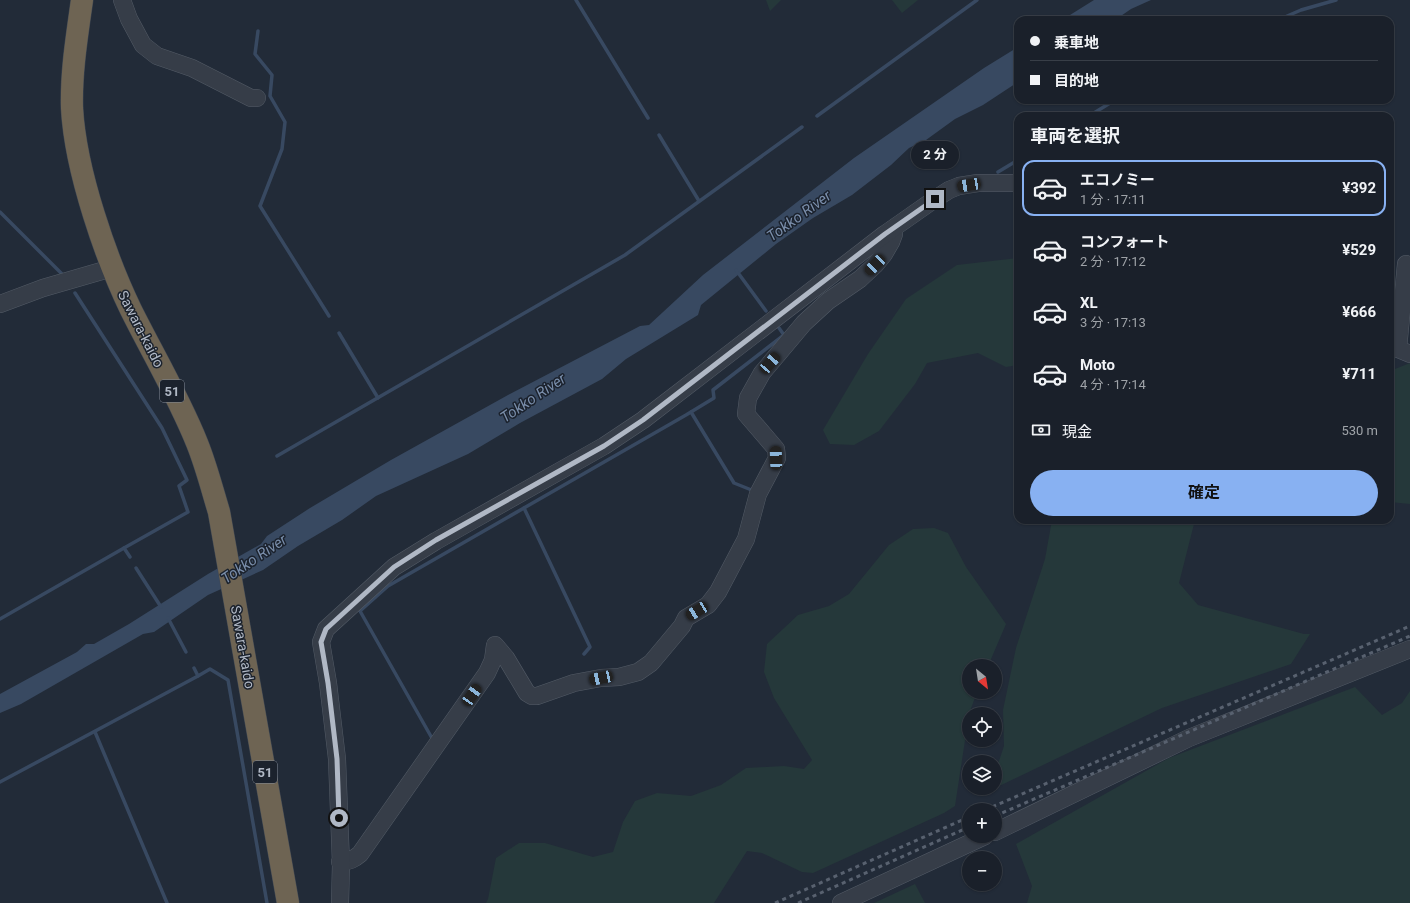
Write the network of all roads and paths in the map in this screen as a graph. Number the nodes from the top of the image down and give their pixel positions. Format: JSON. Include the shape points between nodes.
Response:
{"nodes":[{"id":1,"x":82,"y":0,"type":"edge"},
{"id":2,"x":122,"y":0,"type":"edge"},
{"id":3,"x":257,"y":98,"type":"dead end"},
{"id":4,"x":1014,"y":183,"type":"edge"},
{"id":5,"x":893,"y":228,"type":"junction"},
{"id":6,"x":1402,"y":263,"type":"edge"},
{"id":7,"x":112,"y":268,"type":"junction"},
{"id":8,"x":0,"y":304,"type":"edge"},
{"id":9,"x":1410,"y":354,"type":"edge"},
{"id":10,"x":1410,"y":649,"type":"edge"},
{"id":11,"x":1002,"y":829,"type":"edge"},
{"id":12,"x":970,"y":843,"type":"edge"},
{"id":13,"x":340,"y":862,"type":"junction"},
{"id":14,"x":288,"y":903,"type":"edge"},
{"id":15,"x":340,"y":903,"type":"edge"},
{"id":16,"x":840,"y":903,"type":"edge"}],
"edges":[{"from":1,"to":7,"type":"highway","number":"51","via":[[72,85],[72,110],[78,155],[86,188]]},
{"from":2,"to":3,"type":"street","via":[[143,45],[157,56],[192,68],[251,98]]},
{"from":4,"to":5,"type":"street","via":[[978,183],[949,190]]},
{"from":5,"to":13,"type":"street","via":[[643,420],[604,446],[436,540],[394,567],[326,629],[321,642],[337,759]]},
{"from":5,"to":13,"type":"street","via":[[891,242],[875,265],[828,301],[804,324],[762,373],[748,398],[746,414],[776,449],[776,458],[758,494],[746,539],[718,592],[708,605],[686,618],[651,663],[638,672],[574,683],[537,696],[527,693],[506,658],[495,646],[493,660],[487,673],[360,854],[347,862]]},
{"from":6,"to":9,"type":"street","via":[[1398,349]]},
{"from":7,"to":8,"type":"street","via":[[43,288]]},
{"from":7,"to":14,"type":"highway","name":"Sawara-kaido","number":"51","via":[[197,442],[205,464],[220,520]]},
{"from":10,"to":11,"type":"street","via":[[1189,738]]},
{"from":12,"to":16,"type":"street"},
{"from":13,"to":15,"type":"street"}]}
